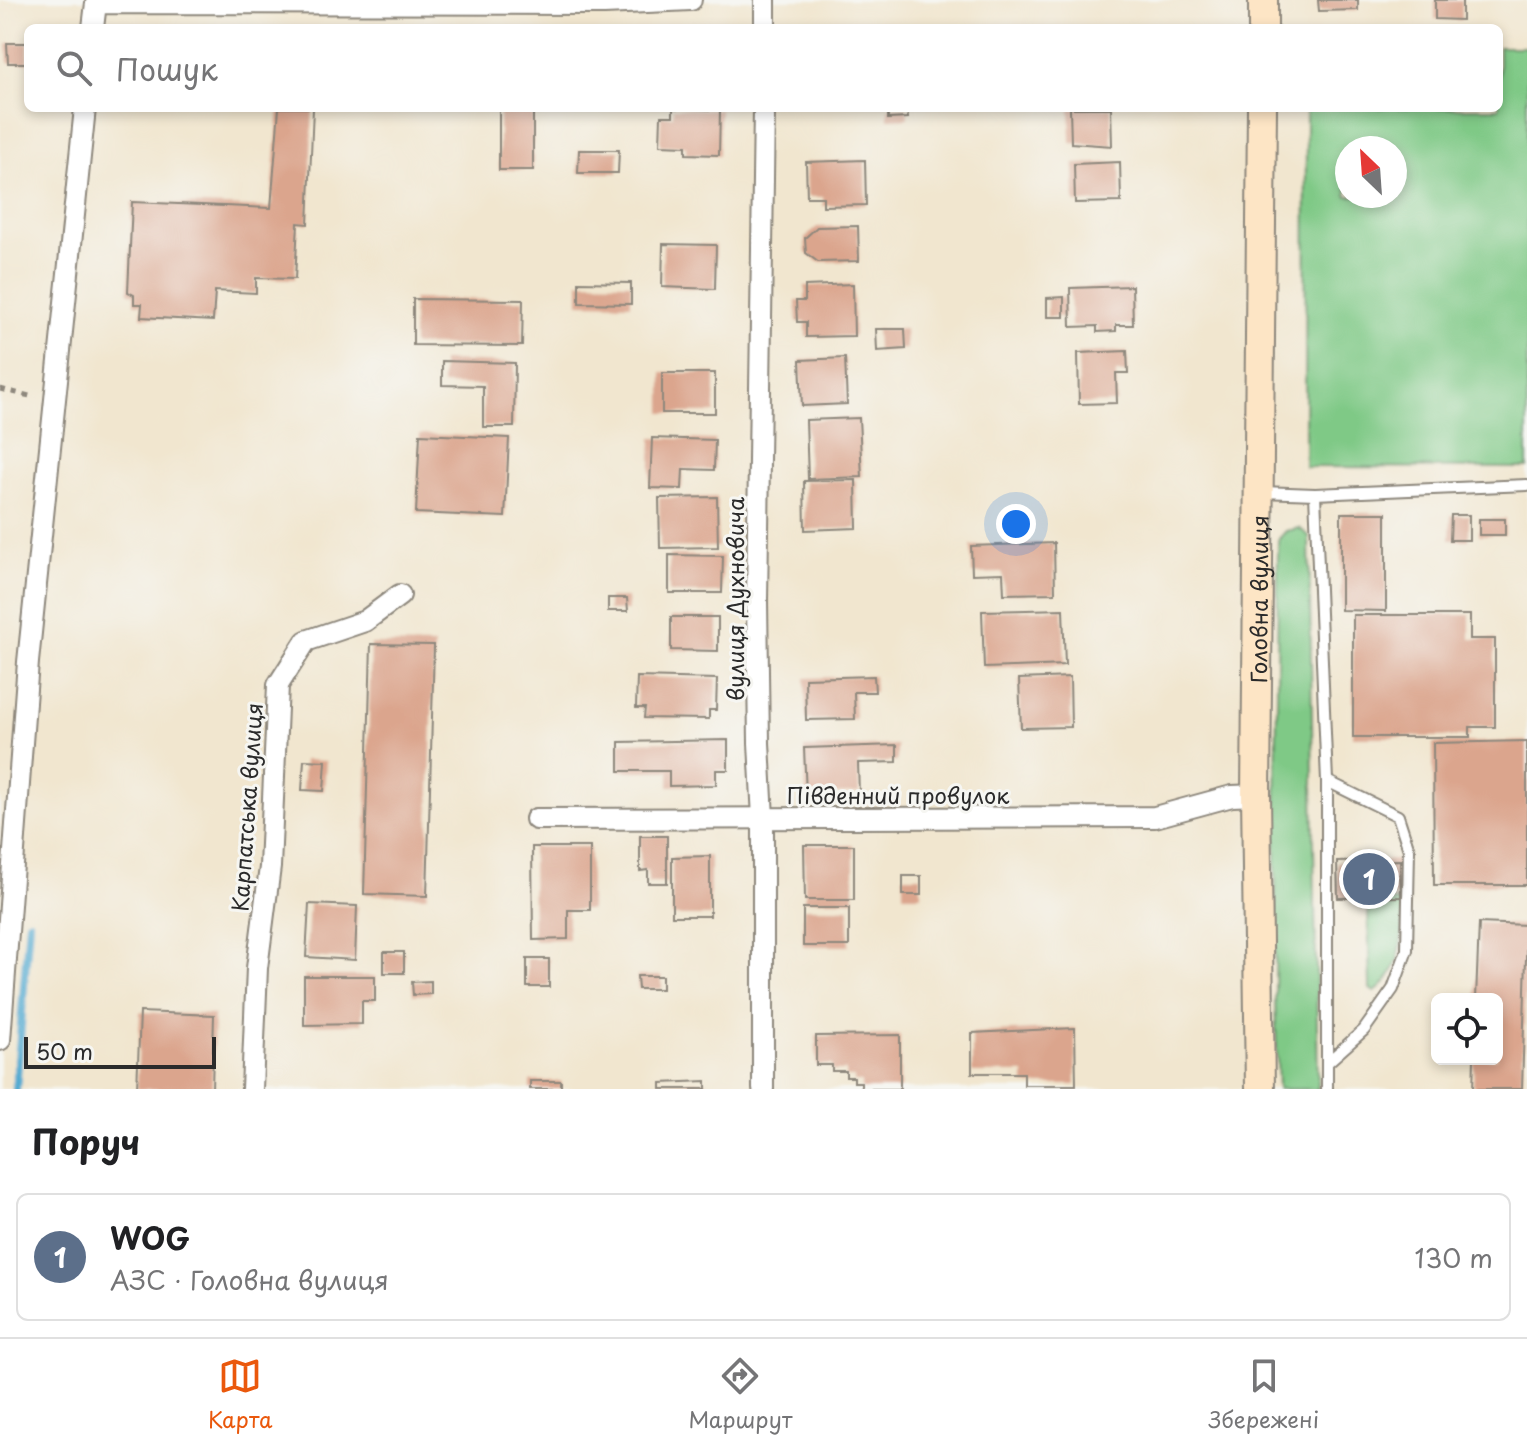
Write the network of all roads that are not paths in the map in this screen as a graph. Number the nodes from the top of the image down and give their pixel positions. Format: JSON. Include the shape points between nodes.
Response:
{"nodes":[{"id":1,"x":691,"y":0,"type":"edge"},
{"id":2,"x":765,"y":0,"type":"edge"},
{"id":3,"x":87,"y":2,"type":"edge"},
{"id":4,"x":604,"y":2,"type":"edge"},
{"id":5,"x":92,"y":24,"type":"edge"},
{"id":6,"x":765,"y":24,"type":"edge"},
{"id":7,"x":85,"y":112,"type":"edge"},
{"id":8,"x":764,"y":112,"type":"edge"},
{"id":9,"x":1262,"y":112,"type":"edge"},
{"id":10,"x":1527,"y":485,"type":"edge"},
{"id":11,"x":1260,"y":492,"type":"junction"},
{"id":12,"x":1315,"y":494,"type":"junction"},
{"id":13,"x":400,"y":595,"type":"dead end"},
{"id":14,"x":1327,"y":781,"type":"junction"},
{"id":15,"x":1256,"y":795,"type":"junction"},
{"id":16,"x":763,"y":818,"type":"junction"},
{"id":17,"x":536,"y":819,"type":"dead end"},
{"id":18,"x":0,"y":1040,"type":"edge"},
{"id":19,"x":1328,"y":1062,"type":"junction"},
{"id":20,"x":252,"y":1089,"type":"edge"},
{"id":21,"x":763,"y":1089,"type":"edge"},
{"id":22,"x":1260,"y":1089,"type":"edge"},
{"id":23,"x":1327,"y":1089,"type":"edge"}],
"edges":[{"from":1,"to":4,"type":"street"},
{"from":2,"to":6,"type":"street"},
{"from":3,"to":4,"type":"street"},
{"from":3,"to":5,"type":"street"},
{"from":7,"to":18,"type":"street","via":[[28,662]]},
{"from":8,"to":16,"type":"street","name":"вулиця Духновича","via":[[757,601]]},
{"from":9,"to":11,"type":"main road","name":"Головна вулиця"},
{"from":10,"to":12,"type":"lane"},
{"from":11,"to":12,"type":"lane"},
{"from":11,"to":15,"type":"main road","name":"Головна вулиця"},
{"from":12,"to":14,"type":"lane"},
{"from":13,"to":20,"type":"street","name":"Карпатська вулиця","via":[[365,621],[306,641],[278,685]]},
{"from":14,"to":19,"type":"lane"},
{"from":14,"to":19,"type":"lane","via":[[1398,816],[1409,850],[1407,950],[1393,989],[1364,1030]]},
{"from":15,"to":16,"type":"street","name":"Південний провулок","via":[[1232,796],[1155,817]]},
{"from":15,"to":22,"type":"main road","name":"Головна вулиця"},
{"from":16,"to":17,"type":"street","name":"Південний провулок"},
{"from":16,"to":21,"type":"street","name":"вулиця Духновича"},
{"from":19,"to":23,"type":"lane"}]}
